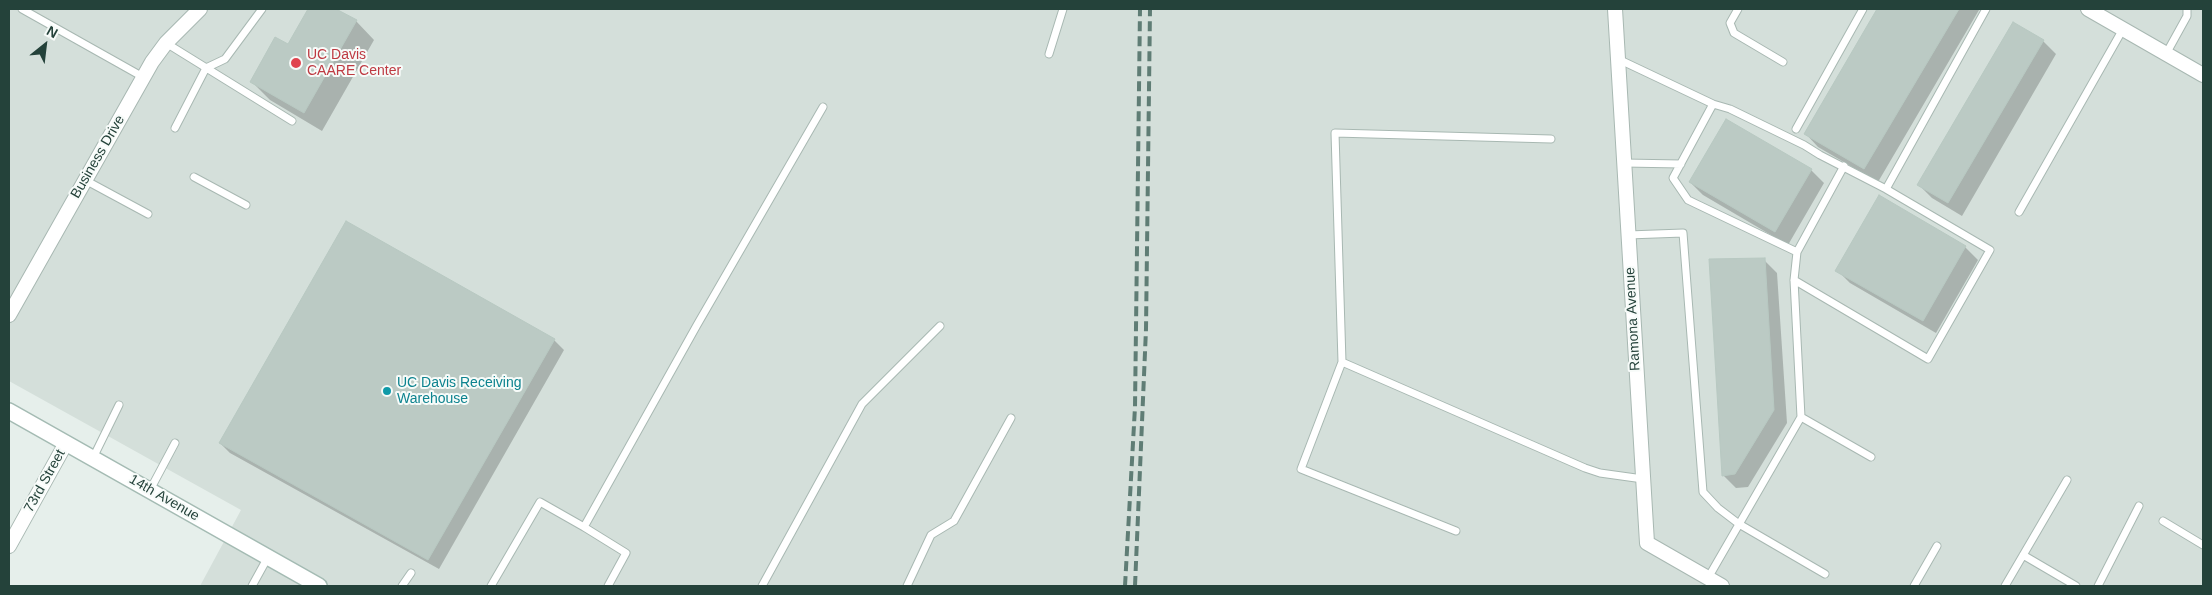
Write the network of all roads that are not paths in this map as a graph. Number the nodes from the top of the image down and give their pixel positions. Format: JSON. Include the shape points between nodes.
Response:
{"nodes":[{"id":1,"x":22,"y":9,"type":"edge"},
{"id":2,"x":200,"y":9,"type":"edge"},
{"id":3,"x":262,"y":9,"type":"edge"},
{"id":4,"x":1063,"y":9,"type":"edge"},
{"id":5,"x":1615,"y":9,"type":"edge"},
{"id":6,"x":1738,"y":9,"type":"edge"},
{"id":7,"x":1863,"y":9,"type":"edge"},
{"id":8,"x":1986,"y":9,"type":"edge"},
{"id":9,"x":2088,"y":9,"type":"edge"},
{"id":10,"x":2187,"y":9,"type":"edge"},
{"id":11,"x":2123,"y":29,"type":"junction"},
{"id":12,"x":166,"y":43,"type":"junction"},
{"id":13,"x":1049,"y":54,"type":"dead end"},
{"id":14,"x":2166,"y":54,"type":"junction"},
{"id":15,"x":1618,"y":59,"type":"junction"},
{"id":16,"x":1783,"y":62,"type":"dead end"},
{"id":17,"x":206,"y":68,"type":"junction"},
{"id":18,"x":2203,"y":75,"type":"edge"},
{"id":19,"x":143,"y":78,"type":"junction"},
{"id":20,"x":1712,"y":104,"type":"junction"},
{"id":21,"x":823,"y":107,"type":"dead end"},
{"id":22,"x":292,"y":121,"type":"dead end"},
{"id":23,"x":175,"y":128,"type":"dead end"},
{"id":24,"x":1796,"y":129,"type":"dead end"},
{"id":25,"x":1551,"y":138,"type":"dead end"},
{"id":26,"x":1624,"y":163,"type":"junction"},
{"id":27,"x":1681,"y":164,"type":"junction"},
{"id":28,"x":1844,"y":166,"type":"junction"},
{"id":29,"x":194,"y":177,"type":"dead end"},
{"id":30,"x":86,"y":180,"type":"junction"},
{"id":31,"x":1886,"y":189,"type":"junction"},
{"id":32,"x":246,"y":205,"type":"dead end"},
{"id":33,"x":2019,"y":212,"type":"dead end"},
{"id":34,"x":148,"y":214,"type":"dead end"},
{"id":35,"x":1628,"y":234,"type":"junction"},
{"id":36,"x":1796,"y":252,"type":"junction"},
{"id":37,"x":1794,"y":280,"type":"junction"},
{"id":38,"x":9,"y":315,"type":"edge"},
{"id":39,"x":940,"y":326,"type":"dead end"},
{"id":40,"x":1342,"y":362,"type":"junction"},
{"id":41,"x":119,"y":406,"type":"dead end"},
{"id":42,"x":9,"y":411,"type":"edge"},
{"id":43,"x":1801,"y":417,"type":"junction"},
{"id":44,"x":1011,"y":418,"type":"dead end"},
{"id":45,"x":66,"y":443,"type":"junction"},
{"id":46,"x":175,"y":443,"type":"dead end"},
{"id":47,"x":1871,"y":457,"type":"dead end"},
{"id":48,"x":93,"y":458,"type":"junction"},
{"id":49,"x":1643,"y":479,"type":"junction"},
{"id":50,"x":2067,"y":480,"type":"dead end"},
{"id":51,"x":150,"y":490,"type":"junction"},
{"id":52,"x":2139,"y":506,"type":"dead end"},
{"id":53,"x":2163,"y":521,"type":"dead end"},
{"id":54,"x":1739,"y":524,"type":"junction"},
{"id":55,"x":584,"y":527,"type":"junction"},
{"id":56,"x":1456,"y":531,"type":"dead end"},
{"id":57,"x":2203,"y":545,"type":"edge"},
{"id":58,"x":9,"y":546,"type":"edge"},
{"id":59,"x":1937,"y":546,"type":"dead end"},
{"id":60,"x":2023,"y":555,"type":"junction"},
{"id":61,"x":268,"y":557,"type":"junction"},
{"id":62,"x":411,"y":573,"type":"dead end"},
{"id":63,"x":1825,"y":574,"type":"dead end"},
{"id":64,"x":1708,"y":578,"type":"junction"},
{"id":65,"x":252,"y":586,"type":"edge"},
{"id":66,"x":319,"y":586,"type":"edge"},
{"id":67,"x":402,"y":586,"type":"edge"},
{"id":68,"x":491,"y":586,"type":"edge"},
{"id":69,"x":608,"y":586,"type":"edge"},
{"id":70,"x":762,"y":586,"type":"edge"},
{"id":71,"x":907,"y":586,"type":"edge"},
{"id":72,"x":1722,"y":586,"type":"edge"},
{"id":73,"x":1914,"y":586,"type":"edge"},
{"id":74,"x":2005,"y":586,"type":"edge"},
{"id":75,"x":2076,"y":586,"type":"edge"},
{"id":76,"x":2098,"y":586,"type":"edge"}],
"edges":[{"from":1,"to":19,"type":"lane"},
{"from":2,"to":12,"type":"street","name":"Business Drive"},
{"from":3,"to":17,"type":"lane","via":[[226,59]]},
{"from":4,"to":13,"type":"lane"},
{"from":5,"to":15,"type":"street","name":"Ramona Avenue"},
{"from":6,"to":16,"type":"lane","via":[[1730,23],[1734,32]]},
{"from":7,"to":24,"type":"lane"},
{"from":8,"to":31,"type":"lane"},
{"from":9,"to":11,"type":"street"},
{"from":10,"to":14,"type":"lane","via":[[2187,16]]},
{"from":11,"to":14,"type":"street"},
{"from":11,"to":33,"type":"lane"},
{"from":12,"to":17,"type":"lane"},
{"from":12,"to":19,"type":"street","name":"Business Drive"},
{"from":14,"to":18,"type":"street"},
{"from":15,"to":20,"type":"lane"},
{"from":15,"to":26,"type":"street","name":"Ramona Avenue"},
{"from":17,"to":22,"type":"lane"},
{"from":17,"to":23,"type":"lane"},
{"from":19,"to":30,"type":"street","name":"Business Drive"},
{"from":20,"to":27,"type":"lane"},
{"from":20,"to":28,"type":"lane","via":[[1730,109]]},
{"from":21,"to":55,"type":"lane"},
{"from":25,"to":40,"type":"lane","via":[[1335,133]]},
{"from":26,"to":27,"type":"lane"},
{"from":26,"to":35,"type":"street","name":"Ramona Avenue"},
{"from":27,"to":36,"type":"lane","via":[[1673,178],[1688,200]]},
{"from":28,"to":31,"type":"lane"},
{"from":28,"to":36,"type":"lane"},
{"from":29,"to":32,"type":"lane"},
{"from":30,"to":34,"type":"lane"},
{"from":30,"to":38,"type":"street","name":"Business Drive"},
{"from":31,"to":37,"type":"lane","via":[[1990,250],[1928,359]]},
{"from":35,"to":49,"type":"street","name":"Ramona Avenue"},
{"from":35,"to":54,"type":"lane","via":[[1683,233],[1703,492]]},
{"from":36,"to":37,"type":"lane"},
{"from":37,"to":43,"type":"lane"},
{"from":39,"to":70,"type":"lane","via":[[862,404]]},
{"from":40,"to":49,"type":"lane","via":[[1585,468]]},
{"from":40,"to":56,"type":"lane","via":[[1300,469]]},
{"from":41,"to":48,"type":"lane"},
{"from":42,"to":45,"type":"main road","name":"14th Avenue"},
{"from":43,"to":47,"type":"lane"},
{"from":43,"to":54,"type":"lane"},
{"from":44,"to":71,"type":"lane","via":[[954,521],[932,535]]},
{"from":45,"to":48,"type":"main road","name":"14th Avenue"},
{"from":45,"to":58,"type":"street","name":"73rd Street"},
{"from":46,"to":51,"type":"lane"},
{"from":48,"to":51,"type":"main road","name":"14th Avenue"},
{"from":49,"to":64,"type":"street","name":"Ramona Avenue","via":[[1647,543]]},
{"from":50,"to":60,"type":"lane"},
{"from":51,"to":61,"type":"main road","name":"14th Avenue"},
{"from":52,"to":76,"type":"lane"},
{"from":53,"to":57,"type":"lane"},
{"from":54,"to":63,"type":"lane"},
{"from":54,"to":64,"type":"lane"},
{"from":55,"to":68,"type":"lane","via":[[540,502]]},
{"from":55,"to":69,"type":"lane","via":[[626,553]]},
{"from":59,"to":73,"type":"lane"},
{"from":60,"to":74,"type":"lane"},
{"from":60,"to":75,"type":"lane"},
{"from":61,"to":65,"type":"lane"},
{"from":61,"to":66,"type":"main road","name":"14th Avenue"},
{"from":62,"to":67,"type":"lane"},
{"from":64,"to":72,"type":"street","name":"Ramona Avenue"}]}
